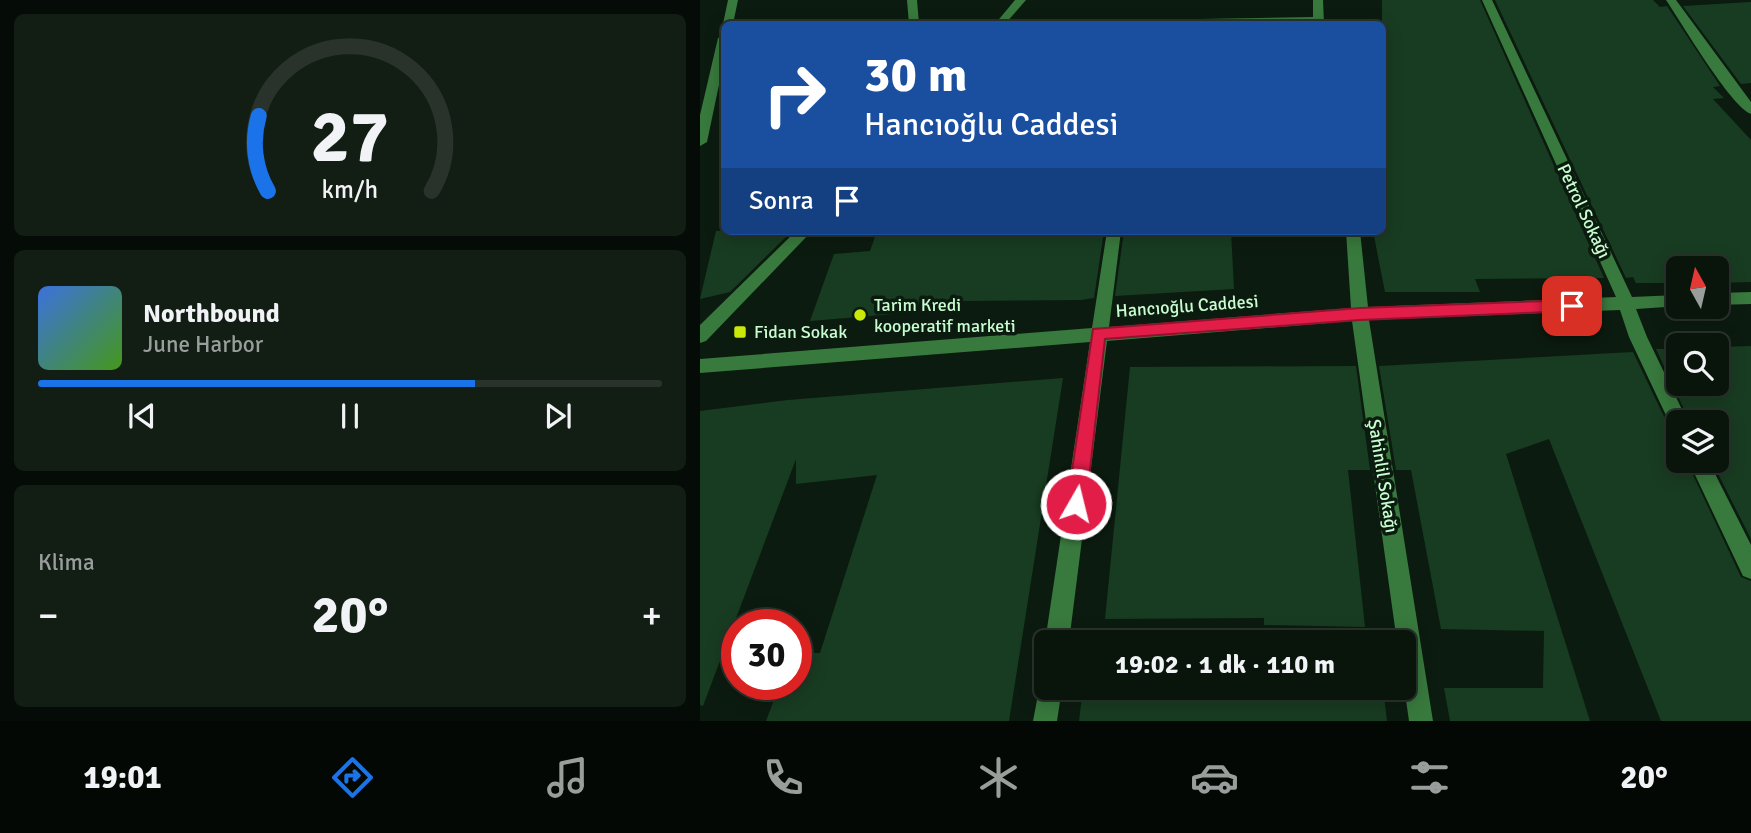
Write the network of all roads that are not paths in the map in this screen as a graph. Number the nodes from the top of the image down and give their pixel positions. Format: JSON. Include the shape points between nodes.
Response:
{"nodes":[{"id":1,"x":733,"y":0,"type":"edge"},
{"id":2,"x":912,"y":0,"type":"edge"},
{"id":3,"x":1021,"y":0,"type":"edge"},
{"id":4,"x":1318,"y":0,"type":"edge"},
{"id":5,"x":1487,"y":0,"type":"edge"},
{"id":6,"x":1671,"y":0,"type":"edge"},
{"id":7,"x":729,"y":21,"type":"edge"},
{"id":8,"x":914,"y":21,"type":"edge"},
{"id":9,"x":1003,"y":21,"type":"edge"},
{"id":10,"x":1319,"y":21,"type":"edge"},
{"id":11,"x":721,"y":51,"type":"edge"},
{"id":12,"x":1751,"y":90,"type":"edge"},
{"id":13,"x":1734,"y":91,"type":"junction"},
{"id":14,"x":1751,"y":110,"type":"edge"},
{"id":15,"x":700,"y":142,"type":"edge"},
{"id":16,"x":801,"y":235,"type":"edge"},
{"id":17,"x":1113,"y":235,"type":"edge"},
{"id":18,"x":1353,"y":235,"type":"edge"},
{"id":19,"x":1751,"y":298,"type":"edge"},
{"id":20,"x":1729,"y":299,"type":"edge"},
{"id":21,"x":1666,"y":302,"type":"edge"},
{"id":22,"x":1625,"y":304,"type":"junction"},
{"id":23,"x":1360,"y":314,"type":"junction"},
{"id":24,"x":1098,"y":334,"type":"junction"},
{"id":25,"x":700,"y":336,"type":"edge"},
{"id":26,"x":700,"y":366,"type":"edge"},
{"id":27,"x":1673,"y":410,"type":"edge"},
{"id":28,"x":1704,"y":473,"type":"edge"},
{"id":29,"x":1751,"y":568,"type":"edge"},
{"id":30,"x":1059,"y":630,"type":"edge"},
{"id":31,"x":1048,"y":700,"type":"edge"},
{"id":32,"x":1045,"y":721,"type":"edge"},
{"id":33,"x":1421,"y":721,"type":"edge"}],
"edges":[{"from":1,"to":7,"type":"street"},
{"from":2,"to":8,"type":"street"},
{"from":3,"to":9,"type":"street"},
{"from":4,"to":10,"type":"street"},
{"from":5,"to":22,"type":"street","name":"Petrol Sokağı"},
{"from":6,"to":13,"type":"street"},
{"from":11,"to":15,"type":"street"},
{"from":12,"to":13,"type":"street"},
{"from":13,"to":14,"type":"street"},
{"from":16,"to":25,"type":"street"},
{"from":17,"to":24,"type":"street"},
{"from":18,"to":23,"type":"street","name":"Şahinlil Sokağı"},
{"from":19,"to":20,"type":"street"},
{"from":21,"to":22,"type":"street","name":"Hancıoğlu Caddesi"},
{"from":22,"to":23,"type":"street","name":"Hancıoğlu Caddesi"},
{"from":22,"to":27,"type":"street","name":"Petrol Sokağı"},
{"from":23,"to":24,"type":"street","name":"Hancıoğlu Caddesi"},
{"from":23,"to":33,"type":"street","name":"Şahinlil Sokağı"},
{"from":24,"to":26,"type":"street","name":"Hancıoğlu Caddesi"},
{"from":24,"to":30,"type":"street"},
{"from":28,"to":29,"type":"street"},
{"from":31,"to":32,"type":"street"}]}
